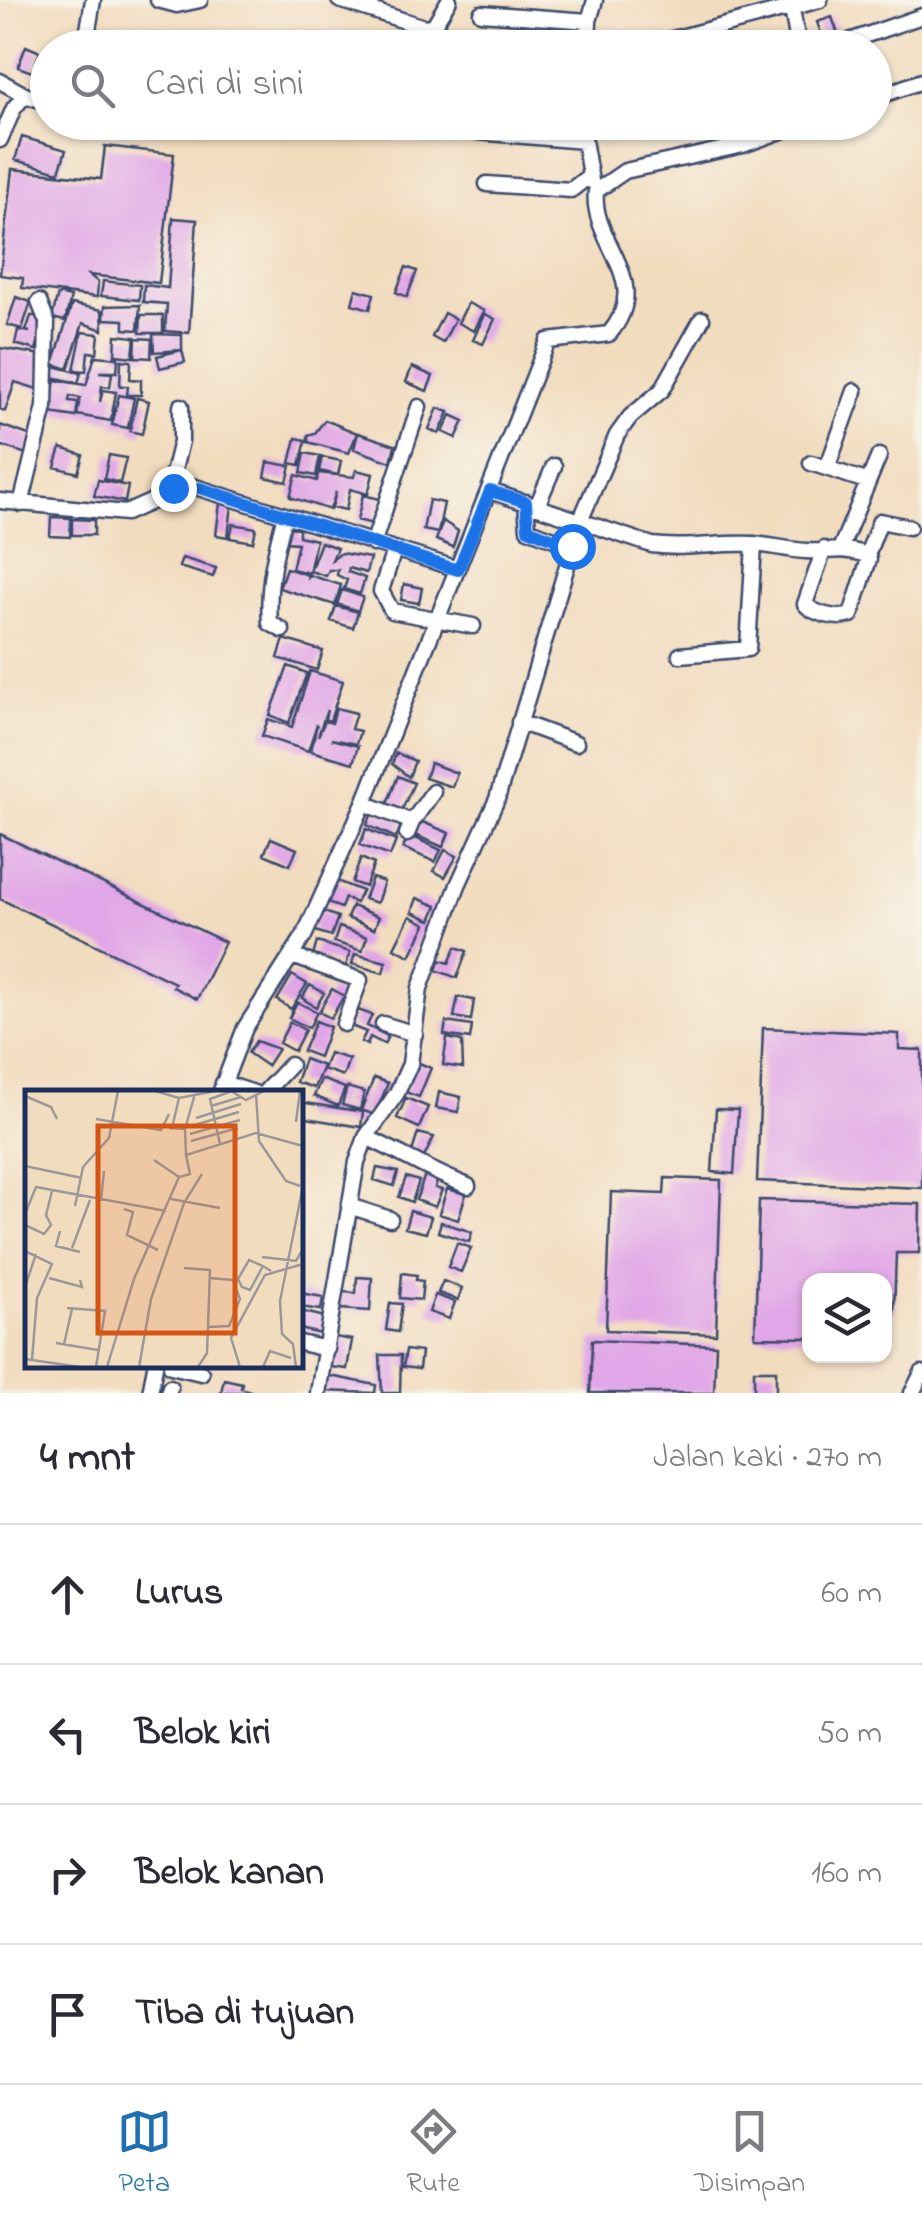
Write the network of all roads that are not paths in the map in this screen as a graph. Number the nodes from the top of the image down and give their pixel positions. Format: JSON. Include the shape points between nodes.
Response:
{"nodes":[{"id":1,"x":93,"y":0,"type":"edge"},
{"id":2,"x":158,"y":0,"type":"edge"},
{"id":3,"x":200,"y":0,"type":"edge"},
{"id":4,"x":338,"y":0,"type":"edge"},
{"id":5,"x":449,"y":0,"type":"edge"},
{"id":6,"x":595,"y":0,"type":"edge"},
{"id":7,"x":820,"y":0,"type":"edge"},
{"id":8,"x":792,"y":4,"type":"edge"},
{"id":9,"x":499,"y":7,"type":"edge"},
{"id":10,"x":481,"y":12,"type":"dead end"},
{"id":11,"x":922,"y":16,"type":"edge"},
{"id":12,"x":589,"y":21,"type":"junction"},
{"id":13,"x":88,"y":30,"type":"edge"},
{"id":14,"x":589,"y":30,"type":"edge"},
{"id":15,"x":702,"y":30,"type":"edge"},
{"id":16,"x":797,"y":30,"type":"edge"},
{"id":17,"x":881,"y":30,"type":"edge"},
{"id":18,"x":0,"y":81,"type":"edge"},
{"id":19,"x":922,"y":81,"type":"edge"},
{"id":20,"x":892,"y":92,"type":"edge"},
{"id":21,"x":25,"y":95,"type":"junction"},
{"id":22,"x":30,"y":97,"type":"edge"},
{"id":23,"x":0,"y":140,"type":"edge"},
{"id":24,"x":584,"y":140,"type":"edge"},
{"id":25,"x":757,"y":140,"type":"edge"},
{"id":26,"x":589,"y":176,"type":"junction"},
{"id":27,"x":487,"y":184,"type":"dead end"},
{"id":28,"x":596,"y":191,"type":"junction"},
{"id":29,"x":39,"y":302,"type":"dead end"},
{"id":30,"x":702,"y":319,"type":"dead end"},
{"id":31,"x":855,"y":391,"type":"dead end"},
{"id":32,"x":181,"y":406,"type":"dead end"},
{"id":33,"x":419,"y":407,"type":"dead end"},
{"id":34,"x":879,"y":456,"type":"dead end"},
{"id":35,"x":811,"y":462,"type":"dead end"},
{"id":36,"x":554,"y":466,"type":"dead end"},
{"id":37,"x":826,"y":468,"type":"junction"},
{"id":38,"x":866,"y":482,"type":"junction"},
{"id":39,"x":169,"y":490,"type":"junction"},
{"id":40,"x":490,"y":491,"type":"junction"},
{"id":41,"x":0,"y":501,"type":"edge"},
{"id":42,"x":21,"y":504,"type":"junction"},
{"id":43,"x":531,"y":504,"type":"junction"},
{"id":44,"x":285,"y":516,"type":"junction"},
{"id":45,"x":581,"y":519,"type":"junction"},
{"id":46,"x":909,"y":527,"type":"dead end"},
{"id":47,"x":373,"y":544,"type":"junction"},
{"id":48,"x":754,"y":544,"type":"junction"},
{"id":49,"x":572,"y":546,"type":"junction"},
{"id":50,"x":841,"y":547,"type":"junction"},
{"id":51,"x":824,"y":549,"type":"junction"},
{"id":52,"x":394,"y":550,"type":"junction"},
{"id":53,"x":867,"y":555,"type":"junction"},
{"id":54,"x":458,"y":570,"type":"junction"},
{"id":55,"x":436,"y":620,"type":"junction"},
{"id":56,"x":473,"y":626,"type":"dead end"},
{"id":57,"x":282,"y":630,"type":"dead end"},
{"id":58,"x":680,"y":655,"type":"dead end"},
{"id":59,"x":519,"y":722,"type":"junction"},
{"id":60,"x":576,"y":744,"type":"dead end"},
{"id":61,"x":434,"y":792,"type":"dead end"},
{"id":62,"x":364,"y":803,"type":"junction"},
{"id":63,"x":292,"y":956,"type":"junction"},
{"id":64,"x":344,"y":1024,"type":"dead end"},
{"id":65,"x":383,"y":1024,"type":"dead end"},
{"id":66,"x":416,"y":1034,"type":"junction"},
{"id":67,"x":290,"y":1064,"type":"dead end"},
{"id":68,"x":222,"y":1088,"type":"edge"},
{"id":69,"x":267,"y":1090,"type":"edge"},
{"id":70,"x":366,"y":1136,"type":"junction"},
{"id":71,"x":468,"y":1186,"type":"dead end"},
{"id":72,"x":349,"y":1206,"type":"junction"},
{"id":73,"x":390,"y":1219,"type":"dead end"},
{"id":74,"x":302,"y":1343,"type":"edge"},
{"id":75,"x":327,"y":1349,"type":"junction"},
{"id":76,"x":155,"y":1368,"type":"edge"},
{"id":77,"x":181,"y":1368,"type":"edge"},
{"id":78,"x":201,"y":1372,"type":"dead end"},
{"id":79,"x":921,"y":1375,"type":"edge"},
{"id":80,"x":150,"y":1393,"type":"edge"},
{"id":81,"x":318,"y":1393,"type":"edge"},
{"id":82,"x":912,"y":1393,"type":"edge"}],
"edges":[{"from":1,"to":13,"type":"street"},
{"from":2,"to":3,"type":"street"},
{"from":4,"to":5,"type":"street","via":[[424,26],[434,24]]},
{"from":6,"to":12,"type":"street"},
{"from":7,"to":8,"type":"street"},
{"from":8,"to":15,"type":"street"},
{"from":8,"to":16,"type":"street"},
{"from":9,"to":10,"type":"street"},
{"from":9,"to":12,"type":"street"},
{"from":11,"to":17,"type":"street"},
{"from":12,"to":14,"type":"street"},
{"from":18,"to":21,"type":"street"},
{"from":19,"to":20,"type":"street"},
{"from":21,"to":22,"type":"street"},
{"from":21,"to":23,"type":"street"},
{"from":24,"to":26,"type":"street"},
{"from":25,"to":28,"type":"street","via":[[624,171]]},
{"from":26,"to":27,"type":"street","via":[[571,190]]},
{"from":26,"to":28,"type":"street"},
{"from":28,"to":40,"type":"street","via":[[595,217],[617,252],[624,304],[609,334],[548,342]]},
{"from":29,"to":42,"type":"street","via":[[47,316],[45,407]]},
{"from":30,"to":45,"type":"street","via":[[662,390],[618,435]]},
{"from":31,"to":37,"type":"street"},
{"from":32,"to":39,"type":"street"},
{"from":33,"to":47,"type":"street"},
{"from":34,"to":38,"type":"street"},
{"from":35,"to":37,"type":"street"},
{"from":36,"to":43,"type":"street"},
{"from":37,"to":38,"type":"street"},
{"from":38,"to":50,"type":"street"},
{"from":39,"to":42,"type":"street","via":[[126,512]]},
{"from":39,"to":44,"type":"street","via":[[189,485]]},
{"from":40,"to":43,"type":"street"},
{"from":40,"to":54,"type":"street"},
{"from":41,"to":42,"type":"street"},
{"from":43,"to":45,"type":"street"},
{"from":43,"to":49,"type":"street","via":[[528,529]]},
{"from":44,"to":47,"type":"street"},
{"from":44,"to":57,"type":"street","via":[[269,606],[270,623]]},
{"from":45,"to":48,"type":"street","via":[[627,539],[679,549]]},
{"from":45,"to":49,"type":"street"},
{"from":46,"to":53,"type":"street","via":[[880,520]]},
{"from":47,"to":52,"type":"street"},
{"from":48,"to":51,"type":"street"},
{"from":48,"to":58,"type":"street","via":[[748,648]]},
{"from":49,"to":59,"type":"street"},
{"from":50,"to":51,"type":"street"},
{"from":50,"to":53,"type":"street"},
{"from":51,"to":53,"type":"street","via":[[805,604],[839,617],[851,615]]},
{"from":52,"to":54,"type":"street"},
{"from":52,"to":55,"type":"street","via":[[381,591],[392,612]]},
{"from":54,"to":55,"type":"street"},
{"from":55,"to":56,"type":"street"},
{"from":55,"to":62,"type":"street"},
{"from":59,"to":60,"type":"street"},
{"from":59,"to":66,"type":"street","via":[[497,798],[424,973]]},
{"from":61,"to":62,"type":"street","via":[[409,828]]},
{"from":62,"to":63,"type":"street"},
{"from":63,"to":64,"type":"street","via":[[360,980]]},
{"from":63,"to":68,"type":"street","via":[[245,1028]]},
{"from":65,"to":66,"type":"street"},
{"from":66,"to":70,"type":"street","via":[[397,1092]]},
{"from":67,"to":69,"type":"street"},
{"from":70,"to":71,"type":"street"},
{"from":70,"to":72,"type":"street"},
{"from":72,"to":73,"type":"street"},
{"from":72,"to":75,"type":"street"},
{"from":74,"to":75,"type":"street"},
{"from":75,"to":81,"type":"street"},
{"from":76,"to":80,"type":"street"},
{"from":77,"to":78,"type":"street"},
{"from":79,"to":82,"type":"street"}]}
